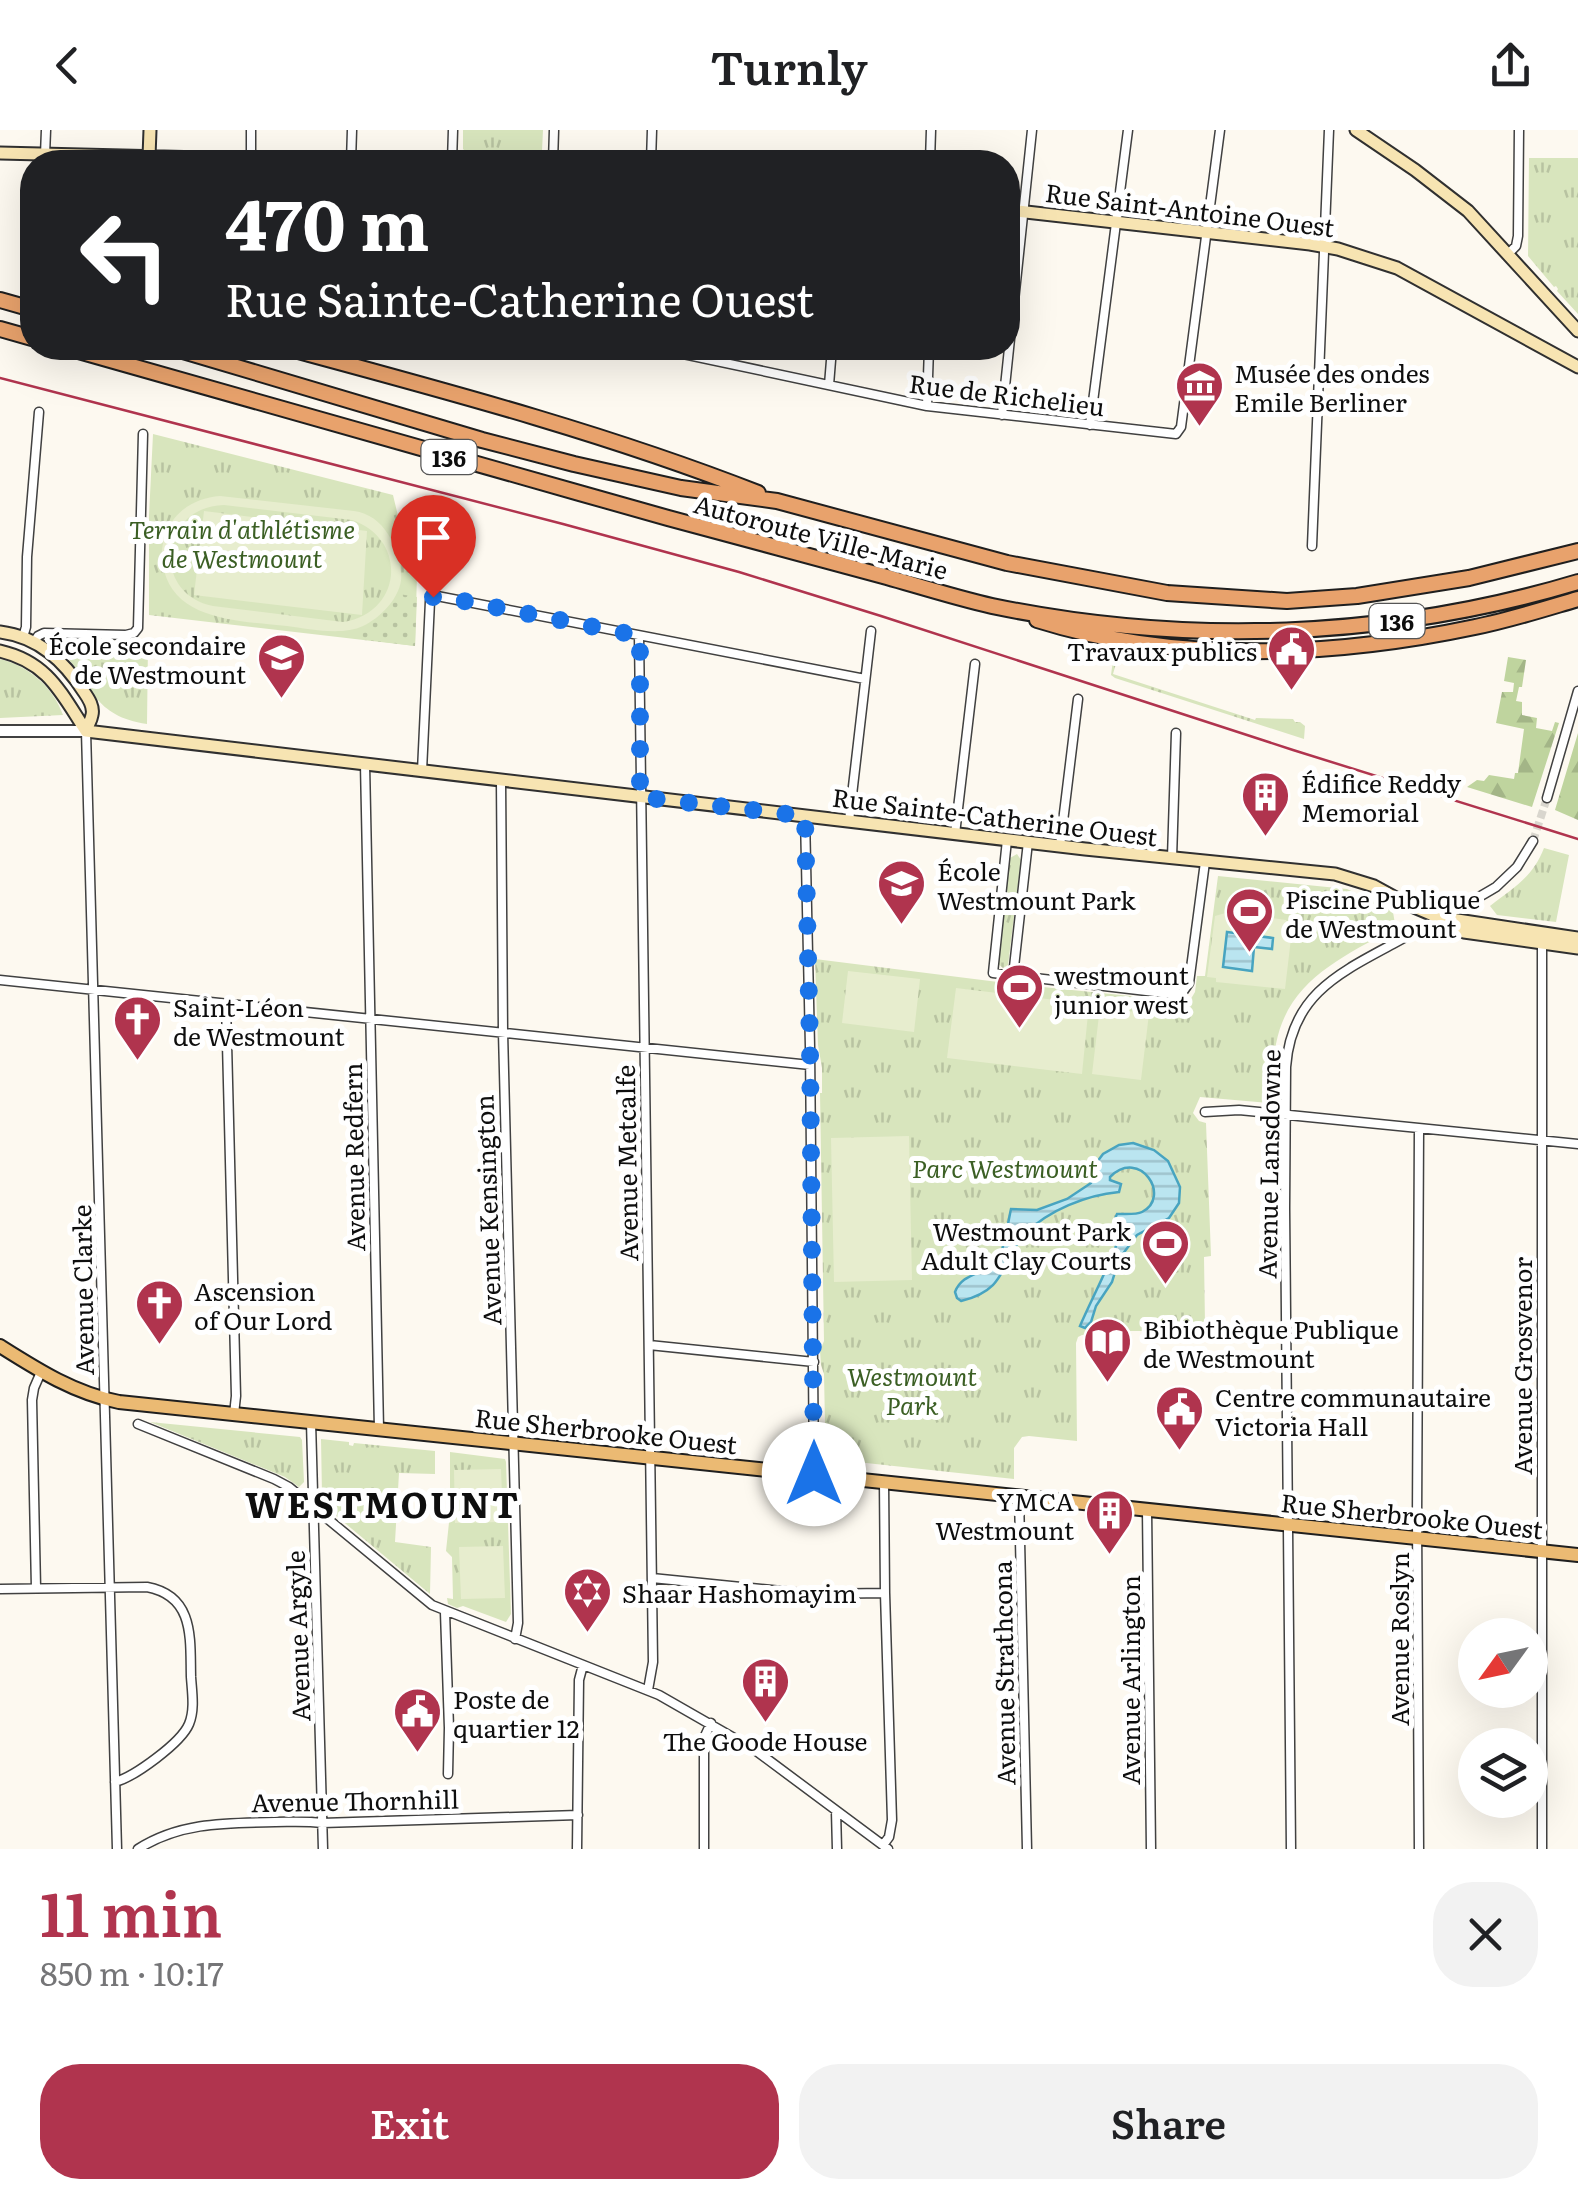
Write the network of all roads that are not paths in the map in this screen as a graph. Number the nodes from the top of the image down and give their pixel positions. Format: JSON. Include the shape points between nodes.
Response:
{"nodes":[{"id":1,"x":1032,"y":130,"type":"edge"},
{"id":2,"x":1128,"y":130,"type":"edge"},
{"id":3,"x":1220,"y":130,"type":"edge"},
{"id":4,"x":1329,"y":130,"type":"edge"},
{"id":5,"x":1356,"y":130,"type":"edge"},
{"id":6,"x":1519,"y":130,"type":"edge"},
{"id":7,"x":1020,"y":212,"type":"edge"},
{"id":8,"x":1024,"y":212,"type":"junction"},
{"id":9,"x":1116,"y":222,"type":"junction"},
{"id":10,"x":1206,"y":232,"type":"junction"},
{"id":11,"x":1323,"y":246,"type":"junction"},
{"id":12,"x":1020,"y":249,"type":"edge"},
{"id":13,"x":1508,"y":254,"type":"junction"},
{"id":14,"x":1577,"y":327,"type":"edge"},
{"id":15,"x":110,"y":360,"type":"edge"},
{"id":16,"x":213,"y":360,"type":"edge"},
{"id":17,"x":330,"y":360,"type":"edge"},
{"id":18,"x":711,"y":360,"type":"edge"},
{"id":19,"x":831,"y":360,"type":"edge"},
{"id":20,"x":928,"y":360,"type":"edge"},
{"id":21,"x":1008,"y":360,"type":"edge"},
{"id":22,"x":1578,"y":368,"type":"edge"},
{"id":23,"x":829,"y":385,"type":"junction"},
{"id":24,"x":927,"y":406,"type":"junction"},
{"id":25,"x":39,"y":412,"type":"dead end"},
{"id":26,"x":1002,"y":415,"type":"junction"},
{"id":27,"x":1090,"y":425,"type":"junction"},
{"id":28,"x":144,"y":434,"type":"dead end"},
{"id":29,"x":777,"y":501,"type":"junction"},
{"id":30,"x":1312,"y":546,"type":"dead end"},
{"id":31,"x":1576,"y":552,"type":"edge"},
{"id":32,"x":1574,"y":583,"type":"edge"},
{"id":33,"x":1574,"y":600,"type":"edge"},
{"id":34,"x":991,"y":606,"type":"junction"},
{"id":35,"x":871,"y":631,"type":"dead end"},
{"id":36,"x":0,"y":632,"type":"edge"},
{"id":37,"x":640,"y":636,"type":"junction"},
{"id":38,"x":29,"y":639,"type":"junction"},
{"id":39,"x":0,"y":651,"type":"edge"},
{"id":40,"x":976,"y":664,"type":"dead end"},
{"id":41,"x":865,"y":679,"type":"junction"},
{"id":42,"x":1578,"y":691,"type":"edge"},
{"id":43,"x":1078,"y":699,"type":"dead end"},
{"id":44,"x":0,"y":731,"type":"edge"},
{"id":45,"x":86,"y":731,"type":"junction"},
{"id":46,"x":1176,"y":733,"type":"dead end"},
{"id":47,"x":365,"y":764,"type":"junction"},
{"id":48,"x":422,"y":771,"type":"junction"},
{"id":49,"x":501,"y":781,"type":"junction"},
{"id":50,"x":640,"y":797,"type":"junction"},
{"id":51,"x":1547,"y":798,"type":"tunnel mouth"},
{"id":52,"x":805,"y":816,"type":"junction"},
{"id":53,"x":849,"y":822,"type":"junction"},
{"id":54,"x":955,"y":834,"type":"junction"},
{"id":55,"x":1008,"y":840,"type":"junction"},
{"id":56,"x":1533,"y":841,"type":"tunnel mouth"},
{"id":57,"x":1028,"y":842,"type":"junction"},
{"id":58,"x":1060,"y":846,"type":"junction"},
{"id":59,"x":1172,"y":858,"type":"junction"},
{"id":60,"x":1205,"y":862,"type":"junction"},
{"id":61,"x":1440,"y":918,"type":"junction"},
{"id":62,"x":1578,"y":938,"type":"edge"},
{"id":63,"x":1542,"y":943,"type":"junction"},
{"id":64,"x":1578,"y":948,"type":"edge"},
{"id":65,"x":1013,"y":976,"type":"junction"},
{"id":66,"x":0,"y":980,"type":"edge"},
{"id":67,"x":93,"y":990,"type":"junction"},
{"id":68,"x":226,"y":1004,"type":"junction"},
{"id":69,"x":370,"y":1020,"type":"junction"},
{"id":70,"x":502,"y":1032,"type":"junction"},
{"id":71,"x":644,"y":1047,"type":"junction"},
{"id":72,"x":810,"y":1064,"type":"junction"},
{"id":73,"x":1206,"y":1112,"type":"dead end"},
{"id":74,"x":1285,"y":1115,"type":"junction"},
{"id":75,"x":1419,"y":1129,"type":"junction"},
{"id":76,"x":1542,"y":1140,"type":"junction"},
{"id":77,"x":1578,"y":1144,"type":"edge"},
{"id":78,"x":649,"y":1344,"type":"junction"},
{"id":79,"x":0,"y":1346,"type":"edge"},
{"id":80,"x":814,"y":1362,"type":"junction"},
{"id":81,"x":42,"y":1372,"type":"junction"},
{"id":82,"x":105,"y":1399,"type":"junction"},
{"id":83,"x":234,"y":1414,"type":"junction"},
{"id":84,"x":311,"y":1422,"type":"junction"},
{"id":85,"x":138,"y":1424,"type":"dead end"},
{"id":86,"x":379,"y":1430,"type":"junction"},
{"id":87,"x":514,"y":1444,"type":"junction"},
{"id":88,"x":650,"y":1457,"type":"junction"},
{"id":89,"x":814,"y":1474,"type":"junction"},
{"id":90,"x":884,"y":1482,"type":"junction"},
{"id":91,"x":1019,"y":1496,"type":"junction"},
{"id":92,"x":313,"y":1507,"type":"junction"},
{"id":93,"x":1147,"y":1510,"type":"junction"},
{"id":94,"x":1288,"y":1524,"type":"junction"},
{"id":95,"x":1418,"y":1538,"type":"junction"},
{"id":96,"x":1542,"y":1552,"type":"junction"},
{"id":97,"x":1578,"y":1556,"type":"edge"},
{"id":98,"x":652,"y":1578,"type":"junction"},
{"id":99,"x":36,"y":1588,"type":"junction"},
{"id":100,"x":110,"y":1588,"type":"junction"},
{"id":101,"x":0,"y":1590,"type":"edge"},
{"id":102,"x":885,"y":1593,"type":"junction"},
{"id":103,"x":445,"y":1612,"type":"junction"},
{"id":104,"x":515,"y":1639,"type":"junction"},
{"id":105,"x":582,"y":1665,"type":"junction"},
{"id":106,"x":648,"y":1690,"type":"junction"},
{"id":107,"x":711,"y":1723,"type":"junction"},
{"id":108,"x":448,"y":1774,"type":"dead end"},
{"id":109,"x":115,"y":1782,"type":"junction"},
{"id":110,"x":836,"y":1811,"type":"junction"},
{"id":111,"x":578,"y":1814,"type":"junction"},
{"id":112,"x":322,"y":1824,"type":"junction"},
{"id":113,"x":886,"y":1847,"type":"edge"},
{"id":114,"x":117,"y":1849,"type":"edge"},
{"id":115,"x":138,"y":1849,"type":"edge"},
{"id":116,"x":323,"y":1849,"type":"edge"},
{"id":117,"x":577,"y":1849,"type":"edge"},
{"id":118,"x":704,"y":1849,"type":"edge"},
{"id":119,"x":837,"y":1849,"type":"edge"},
{"id":120,"x":1027,"y":1849,"type":"edge"},
{"id":121,"x":1151,"y":1849,"type":"edge"},
{"id":122,"x":1291,"y":1849,"type":"edge"},
{"id":123,"x":1419,"y":1849,"type":"edge"},
{"id":124,"x":1542,"y":1849,"type":"edge"}],
"edges":[{"from":1,"to":8,"type":"street"},
{"from":2,"to":9,"type":"street"},
{"from":3,"to":10,"type":"street"},
{"from":4,"to":11,"type":"street"},
{"from":5,"to":13,"type":"main road","via":[[1458,202]]},
{"from":6,"to":13,"type":"street","via":[[1518,236]]},
{"from":7,"to":8,"type":"main road","name":"Rue Saint-Antoine Ouest"},
{"from":8,"to":9,"type":"main road","name":"Rue Saint-Antoine Ouest"},
{"from":8,"to":12,"type":"street"},
{"from":9,"to":10,"type":"main road","name":"Rue Saint-Antoine Ouest"},
{"from":9,"to":27,"type":"street"},
{"from":10,"to":11,"type":"main road","name":"Rue Saint-Antoine Ouest"},
{"from":10,"to":27,"type":"street","name":"Rue de Richelieu","via":[[1178,432]]},
{"from":11,"to":22,"type":"main road","name":"Rue Saint-Antoine Ouest","via":[[1397,268]]},
{"from":11,"to":30,"type":"street"},
{"from":13,"to":14,"type":"main road"},
{"from":15,"to":34,"type":"highway","name":"Autoroute Ville-Marie","number":"136"},
{"from":16,"to":29,"type":"highway","name":"Autoroute Ville-Marie","number":"136","via":[[574,464]]},
{"from":17,"to":29,"type":"highway","via":[[558,423]]},
{"from":18,"to":23,"type":"street","name":"Rue de Richelieu"},
{"from":19,"to":23,"type":"street"},
{"from":20,"to":24,"type":"street"},
{"from":21,"to":26,"type":"street"},
{"from":23,"to":24,"type":"street","name":"Rue de Richelieu"},
{"from":24,"to":26,"type":"street","name":"Rue de Richelieu"},
{"from":25,"to":38,"type":"street","via":[[27,557]]},
{"from":26,"to":27,"type":"street","name":"Rue de Richelieu"},
{"from":28,"to":38,"type":"street","via":[[136,632]]},
{"from":29,"to":31,"type":"highway","name":"Autoroute Ville-Marie","number":"136","via":[[1045,572],[1225,599],[1396,592]]},
{"from":32,"to":34,"type":"highway","name":"Autoroute Ville-Marie","number":"136","via":[[1431,616],[1270,631],[1112,624]]},
{"from":33,"to":34,"type":"highway","via":[[1400,640],[1247,650],[1114,640]]},
{"from":35,"to":41,"type":"street"},
{"from":36,"to":38,"type":"main road"},
{"from":37,"to":41,"type":"street"},
{"from":37,"to":48,"type":"street","via":[[433,597]]},
{"from":37,"to":50,"type":"street","name":"Avenue Metcalfe"},
{"from":38,"to":45,"type":"main road","via":[[60,661],[90,702]]},
{"from":39,"to":45,"type":"main road","via":[[47,674]]},
{"from":40,"to":54,"type":"street"},
{"from":41,"to":53,"type":"street"},
{"from":42,"to":51,"type":"street"},
{"from":43,"to":58,"type":"street"},
{"from":44,"to":45,"type":"street","name":"Rue Sainte-Catherine Ouest"},
{"from":45,"to":47,"type":"main road","name":"Rue Sainte-Catherine Ouest"},
{"from":45,"to":67,"type":"street","name":"Avenue Clarke"},
{"from":46,"to":59,"type":"street"},
{"from":47,"to":48,"type":"main road","name":"Rue Sainte-Catherine Ouest"},
{"from":47,"to":69,"type":"street","name":"Avenue Redfern"},
{"from":48,"to":49,"type":"main road","name":"Rue Sainte-Catherine Ouest"},
{"from":49,"to":50,"type":"main road","name":"Rue Sainte-Catherine Ouest"},
{"from":49,"to":70,"type":"street","name":"Avenue Kensington"},
{"from":50,"to":52,"type":"main road","name":"Rue Sainte-Catherine Ouest"},
{"from":50,"to":71,"type":"street","name":"Avenue Metcalfe"},
{"from":52,"to":53,"type":"main road","name":"Rue Sainte-Catherine Ouest"},
{"from":52,"to":72,"type":"street"},
{"from":53,"to":54,"type":"main road","name":"Rue Sainte-Catherine Ouest"},
{"from":54,"to":55,"type":"main road","name":"Rue Sainte-Catherine Ouest"},
{"from":55,"to":57,"type":"main road","name":"Rue Sainte-Catherine Ouest"},
{"from":55,"to":65,"type":"street","via":[[993,974]]},
{"from":56,"to":61,"type":"street","name":"Avenue Lansdowne","via":[[1502,882]]},
{"from":57,"to":58,"type":"main road","name":"Rue Sainte-Catherine Ouest"},
{"from":57,"to":65,"type":"street"},
{"from":58,"to":59,"type":"main road","name":"Rue Sainte-Catherine Ouest"},
{"from":59,"to":60,"type":"main road","name":"Rue Sainte-Catherine Ouest"},
{"from":60,"to":61,"type":"main road","name":"Rue Sainte-Catherine Ouest","via":[[1348,877]]},
{"from":60,"to":65,"type":"street","via":[[1182,993]]},
{"from":61,"to":62,"type":"main road","name":"Rue Sainte-Catherine Ouest"},
{"from":61,"to":63,"type":"main road","name":"Rue Sainte-Catherine Ouest","via":[[1466,933]]},
{"from":61,"to":74,"type":"street","name":"Avenue Lansdowne","via":[[1341,972],[1312,997],[1288,1046]]},
{"from":63,"to":64,"type":"main road","name":"Rue Sainte-Catherine Ouest"},
{"from":63,"to":76,"type":"street","name":"Avenue Grosvenor"},
{"from":66,"to":67,"type":"street"},
{"from":67,"to":68,"type":"street"},
{"from":67,"to":82,"type":"street","name":"Avenue Clarke"},
{"from":68,"to":69,"type":"street"},
{"from":68,"to":83,"type":"street"},
{"from":69,"to":70,"type":"street"},
{"from":69,"to":86,"type":"street","name":"Avenue Redfern"},
{"from":70,"to":71,"type":"street"},
{"from":70,"to":87,"type":"street","name":"Avenue Kensington"},
{"from":71,"to":72,"type":"street"},
{"from":71,"to":78,"type":"street","name":"Avenue Metcalfe"},
{"from":72,"to":80,"type":"street"},
{"from":73,"to":74,"type":"street"},
{"from":74,"to":75,"type":"street"},
{"from":74,"to":94,"type":"street","name":"Avenue Lansdowne"},
{"from":75,"to":76,"type":"street"},
{"from":75,"to":95,"type":"street","name":"Avenue Roslyn"},
{"from":76,"to":77,"type":"street"},
{"from":76,"to":96,"type":"street","name":"Avenue Grosvenor"},
{"from":78,"to":80,"type":"street"},
{"from":78,"to":88,"type":"street","name":"Avenue Metcalfe"},
{"from":79,"to":81,"type":"main road","name":"Rue Sherbrooke Ouest"},
{"from":80,"to":89,"type":"street"},
{"from":81,"to":82,"type":"main road","name":"Rue Sherbrooke Ouest"},
{"from":81,"to":99,"type":"street","via":[[32,1400]]},
{"from":82,"to":83,"type":"main road","name":"Rue Sherbrooke Ouest"},
{"from":82,"to":100,"type":"street","name":"Avenue Clarke"},
{"from":83,"to":84,"type":"main road","name":"Rue Sherbrooke Ouest"},
{"from":84,"to":86,"type":"main road","name":"Rue Sherbrooke Ouest"},
{"from":84,"to":92,"type":"street","name":"Avenue Argyle"},
{"from":85,"to":92,"type":"street","via":[[274,1479]]},
{"from":86,"to":87,"type":"main road","name":"Rue Sherbrooke Ouest"},
{"from":87,"to":88,"type":"main road","name":"Rue Sherbrooke Ouest"},
{"from":87,"to":104,"type":"street","name":"Avenue Kensington"},
{"from":88,"to":89,"type":"main road","name":"Rue Sherbrooke Ouest"},
{"from":88,"to":98,"type":"street","name":"Avenue Metcalfe"},
{"from":89,"to":90,"type":"main road","name":"Rue Sherbrooke Ouest"},
{"from":90,"to":91,"type":"main road","name":"Rue Sherbrooke Ouest"},
{"from":90,"to":102,"type":"street"},
{"from":91,"to":93,"type":"main road","name":"Rue Sherbrooke Ouest"},
{"from":91,"to":120,"type":"street","name":"Avenue Strathcona"},
{"from":92,"to":103,"type":"street"},
{"from":92,"to":112,"type":"street","name":"Avenue Argyle"},
{"from":93,"to":94,"type":"main road","name":"Rue Sherbrooke Ouest"},
{"from":93,"to":121,"type":"street","name":"Avenue Arlington"},
{"from":94,"to":95,"type":"main road","name":"Rue Sherbrooke Ouest"},
{"from":94,"to":122,"type":"street","name":"Avenue Lansdowne"},
{"from":95,"to":96,"type":"main road","name":"Rue Sherbrooke Ouest"},
{"from":95,"to":123,"type":"street","name":"Avenue Roslyn"},
{"from":96,"to":97,"type":"main road","name":"Rue Sherbrooke Ouest"},
{"from":96,"to":124,"type":"street","name":"Avenue Grosvenor"},
{"from":98,"to":102,"type":"street","via":[[812,1594]]},
{"from":98,"to":106,"type":"street","name":"Avenue Metcalfe"},
{"from":99,"to":100,"type":"street"},
{"from":99,"to":101,"type":"street"},
{"from":100,"to":109,"type":"street","name":"Avenue Clarke"},
{"from":100,"to":109,"type":"street","via":[[148,1587],[184,1612],[192,1708],[176,1741]]},
{"from":102,"to":113,"type":"street","via":[[892,1820]]},
{"from":103,"to":104,"type":"street"},
{"from":103,"to":108,"type":"street"},
{"from":104,"to":105,"type":"street"},
{"from":105,"to":106,"type":"street"},
{"from":105,"to":111,"type":"street"},
{"from":106,"to":107,"type":"street"},
{"from":107,"to":110,"type":"street"},
{"from":107,"to":118,"type":"street","via":[[704,1748]]},
{"from":109,"to":114,"type":"street","name":"Avenue Clarke"},
{"from":110,"to":113,"type":"street"},
{"from":110,"to":119,"type":"street"},
{"from":111,"to":112,"type":"street","name":"Avenue Thornhill"},
{"from":111,"to":117,"type":"street"},
{"from":112,"to":115,"type":"street","name":"Avenue Thornhill","via":[[205,1825],[164,1834]]},
{"from":112,"to":116,"type":"street","name":"Avenue Argyle"}]}
